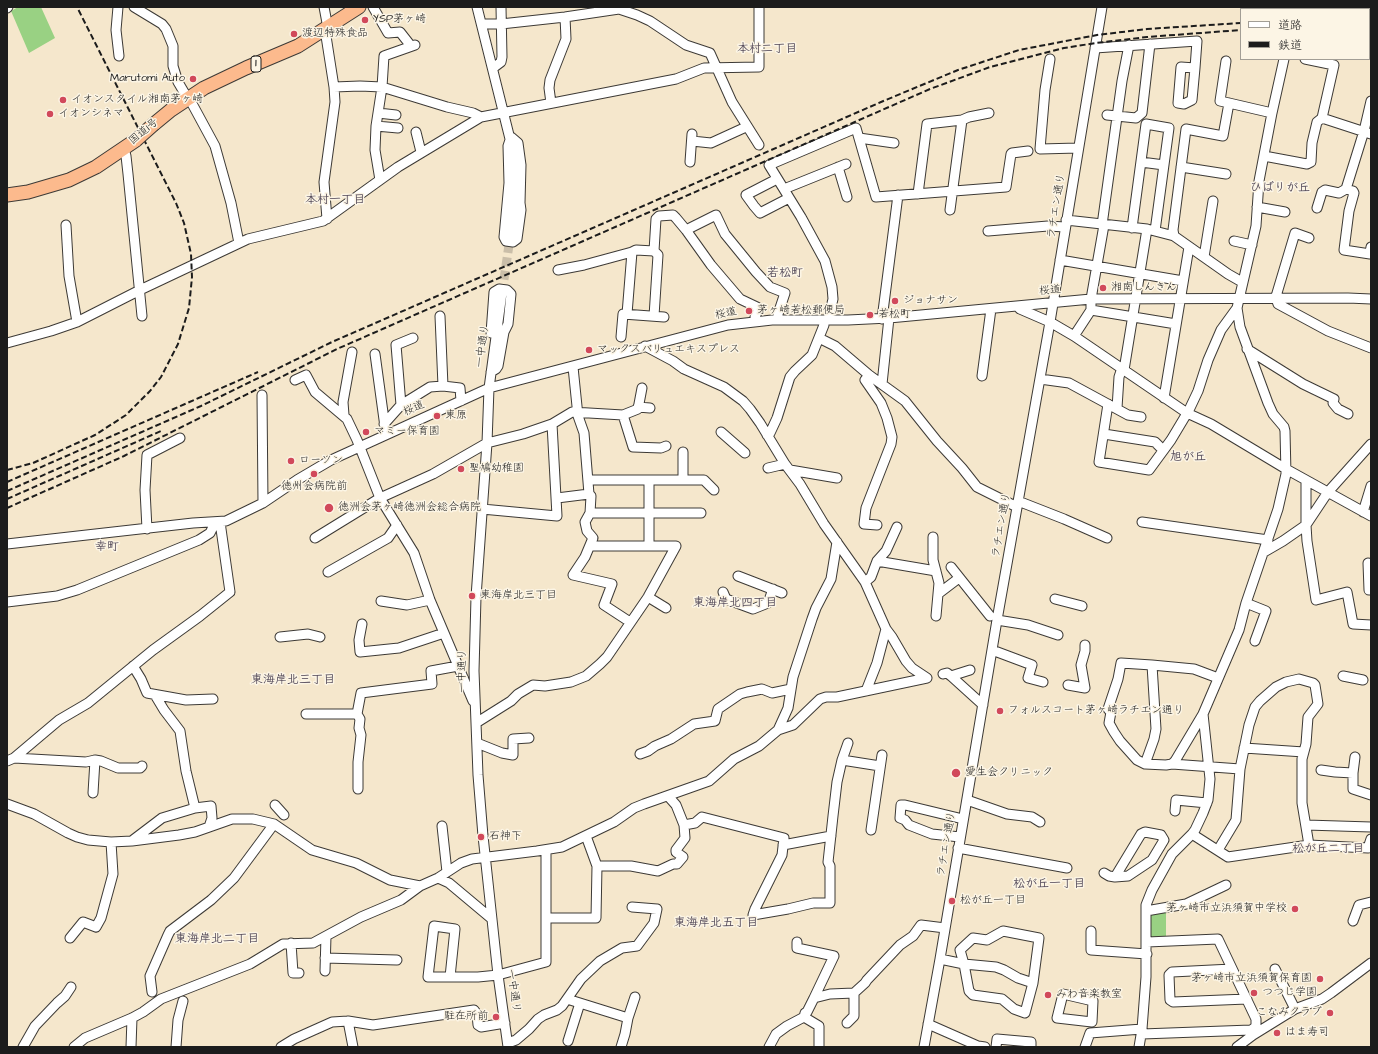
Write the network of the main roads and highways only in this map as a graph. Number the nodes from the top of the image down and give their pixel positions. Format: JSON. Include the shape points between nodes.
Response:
{"nodes":[{"id":1,"x":359,"y":7,"type":"edge"},
{"id":2,"x":7,"y":195,"type":"edge"}],
"edges":[{"from":1,"to":2,"type":"highway","name":"国道1号","number":"1","bridge":true,"via":[[298,46],[204,88],[171,110],[124,149],[96,167],[69,180],[28,192]]}]}
